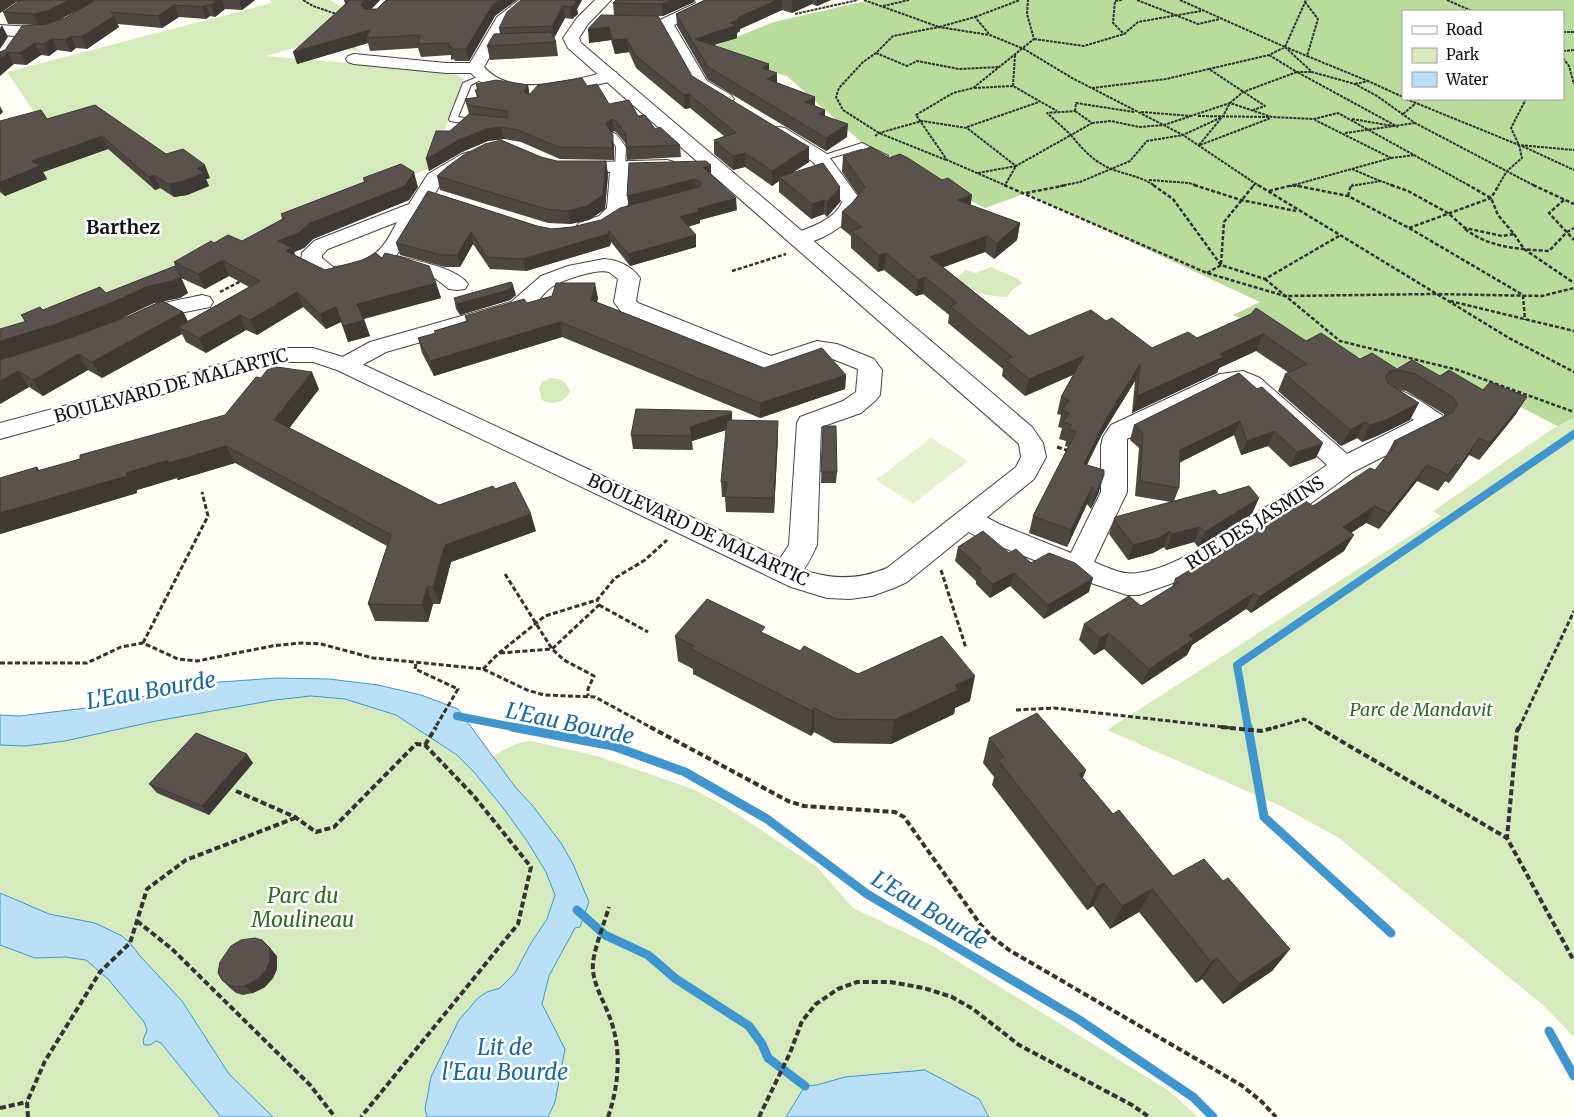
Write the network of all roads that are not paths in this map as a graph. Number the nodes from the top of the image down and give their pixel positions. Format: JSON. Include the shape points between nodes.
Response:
{"nodes":[{"id":1,"x":528,"y":0,"type":"edge"},
{"id":2,"x":704,"y":2,"type":"edge"},
{"id":3,"x":724,"y":3,"type":"edge"},
{"id":4,"x":596,"y":14,"type":"edge"},
{"id":5,"x":70,"y":22,"type":"edge"},
{"id":6,"x":647,"y":22,"type":"edge"},
{"id":7,"x":665,"y":22,"type":"junction"},
{"id":8,"x":0,"y":30,"type":"edge"},
{"id":9,"x":23,"y":32,"type":"junction"},
{"id":10,"x":14,"y":48,"type":"edge"},
{"id":11,"x":354,"y":59,"type":"dead end"},
{"id":12,"x":478,"y":73,"type":"junction"},
{"id":13,"x":610,"y":76,"type":"junction"},
{"id":14,"x":740,"y":108,"type":"edge"},
{"id":15,"x":762,"y":122,"type":"edge"},
{"id":16,"x":488,"y":124,"type":"edge"},
{"id":17,"x":613,"y":136,"type":"edge"},
{"id":18,"x":487,"y":150,"type":"edge"},
{"id":19,"x":820,"y":158,"type":"junction"},
{"id":20,"x":888,"y":158,"type":"edge"},
{"id":21,"x":709,"y":164,"type":"junction"},
{"id":22,"x":551,"y":165,"type":"edge"},
{"id":23,"x":620,"y":168,"type":"junction"},
{"id":24,"x":427,"y":200,"type":"junction"},
{"id":25,"x":572,"y":231,"type":"edge"},
{"id":26,"x":802,"y":243,"type":"junction"},
{"id":27,"x":382,"y":258,"type":"junction"},
{"id":28,"x":457,"y":284,"type":"dead end"},
{"id":29,"x":202,"y":302,"type":"road end"},
{"id":30,"x":121,"y":329,"type":"edge"},
{"id":31,"x":345,"y":365,"type":"junction"},
{"id":32,"x":1390,"y":395,"type":"edge"},
{"id":33,"x":0,"y":431,"type":"edge"},
{"id":34,"x":1344,"y":466,"type":"junction"},
{"id":35,"x":968,"y":519,"type":"junction"},
{"id":36,"x":1078,"y":566,"type":"junction"},
{"id":37,"x":785,"y":572,"type":"junction"}],
"edges":[{"from":1,"to":12,"type":"street","via":[[502,20]]},
{"from":2,"to":3,"type":"street"},
{"from":2,"to":7,"type":"street"},
{"from":4,"to":13,"type":"street","name":"BOULEVARD DE MALARTIC","via":[[571,38],[574,45]]},
{"from":5,"to":9,"type":"street"},
{"from":6,"to":7,"type":"street"},
{"from":7,"to":14,"type":"street","via":[[700,84]]},
{"from":8,"to":9,"type":"street"},
{"from":9,"to":10,"type":"street"},
{"from":11,"to":12,"type":"street"},
{"from":12,"to":13,"type":"street","via":[[495,86],[523,91]]},
{"from":12,"to":16,"type":"lane","via":[[467,82],[453,118]]},
{"from":13,"to":21,"type":"street","name":"BOULEVARD DE MALARTIC"},
{"from":15,"to":19,"type":"street"},
{"from":17,"to":23,"type":"lane","via":[[621,147]]},
{"from":18,"to":24,"type":"street","via":[[435,178]]},
{"from":19,"to":20,"type":"lane","via":[[862,146]]},
{"from":19,"to":26,"type":"street","via":[[852,202],[851,208],[842,217],[807,236]]},
{"from":21,"to":23,"type":"street"},
{"from":21,"to":26,"type":"street","name":"BOULEVARD DE MALARTIC"},
{"from":22,"to":23,"type":"street"},
{"from":23,"to":25,"type":"street","via":[[617,209],[621,215]]},
{"from":24,"to":27,"type":"street"},
{"from":24,"to":27,"type":"street","via":[[321,245],[312,253],[311,260],[326,271],[339,274]]},
{"from":26,"to":35,"type":"street","name":"BOULEVARD DE MALARTIC","via":[[1032,443],[1033,463],[1025,473]]},
{"from":27,"to":28,"type":"street","via":[[443,275]]},
{"from":29,"to":30,"type":"street","via":[[163,310]]},
{"from":31,"to":33,"type":"street","name":"BOULEVARD DE MALARTIC","via":[[305,353],[280,355]]},
{"from":31,"to":37,"type":"street","name":"BOULEVARD DE MALARTIC"},
{"from":31,"to":37,"type":"street","via":[[378,347],[519,307],[530,301],[542,284],[551,279],[603,265],[612,266],[629,278],[625,302],[630,308],[770,364],[817,348],[829,349],[866,364],[870,370],[868,395],[852,407],[809,423],[802,545]]},
{"from":32,"to":34,"type":"street","name":"RUE DES JASMINS","via":[[1433,421]]},
{"from":34,"to":36,"type":"street","name":"RUE DES JASMINS","via":[[1294,502],[1180,570],[1139,584],[1127,584]]},
{"from":34,"to":36,"type":"street","name":"RUE DES JASMINS","via":[[1252,383],[1242,378],[1228,379],[1120,431],[1115,437],[1114,492]]},
{"from":35,"to":36,"type":"street","name":"RUE DES JASMINS"},
{"from":35,"to":37,"type":"street","name":"BOULEVARD DE MALARTIC","via":[[897,575],[880,583],[844,590],[826,588]]}]}
